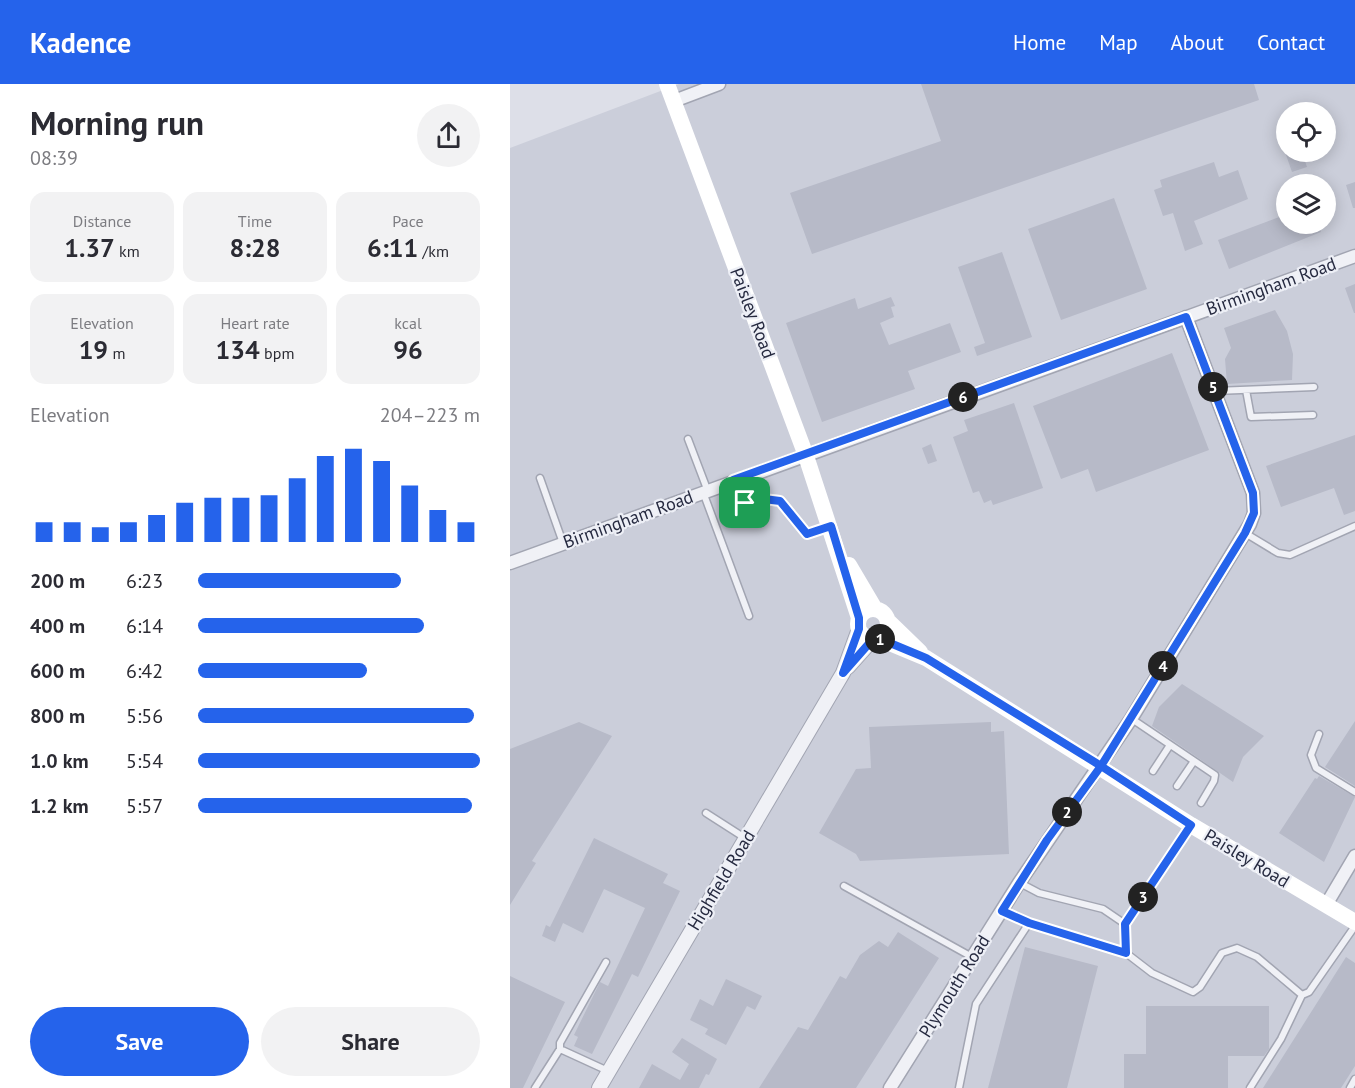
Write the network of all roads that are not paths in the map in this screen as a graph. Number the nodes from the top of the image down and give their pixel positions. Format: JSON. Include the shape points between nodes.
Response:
{"nodes":[{"id":1,"x":667,"y":84,"type":"edge"},
{"id":2,"x":719,"y":84,"type":"edge"},
{"id":3,"x":674,"y":101,"type":"junction"},
{"id":4,"x":1355,"y":256,"type":"edge"},
{"id":5,"x":1186,"y":317,"type":"junction"},
{"id":6,"x":1314,"y":387,"type":"dead end"},
{"id":7,"x":1246,"y":390,"type":"junction"},
{"id":8,"x":1214,"y":391,"type":"junction"},
{"id":9,"x":1313,"y":415,"type":"dead end"},
{"id":10,"x":688,"y":439,"type":"dead end"},
{"id":11,"x":805,"y":453,"type":"junction"},
{"id":12,"x":540,"y":478,"type":"dead end"},
{"id":13,"x":733,"y":480,"type":"junction"},
{"id":14,"x":705,"y":490,"type":"junction"},
{"id":15,"x":831,"y":526,"type":"junction"},
{"id":16,"x":1355,"y":526,"type":"edge"},
{"id":17,"x":1245,"y":533,"type":"junction"},
{"id":18,"x":563,"y":543,"type":"junction"},
{"id":19,"x":837,"y":543,"type":"junction"},
{"id":20,"x":510,"y":562,"type":"edge"},
{"id":21,"x":875,"y":609,"type":"junction"},
{"id":22,"x":749,"y":616,"type":"dead end"},
{"id":23,"x":888,"y":621,"type":"junction"},
{"id":24,"x":859,"y":623,"type":"junction"},
{"id":25,"x":876,"y":638,"type":"junction"},
{"id":26,"x":926,"y":658,"type":"junction"},
{"id":27,"x":843,"y":673,"type":"junction"},
{"id":28,"x":1131,"y":719,"type":"junction"},
{"id":29,"x":1319,"y":734,"type":"dead end"},
{"id":30,"x":1170,"y":745,"type":"junction"},
{"id":31,"x":1194,"y":760,"type":"junction"},
{"id":32,"x":1101,"y":766,"type":"junction"},
{"id":33,"x":1153,"y":771,"type":"dead end"},
{"id":34,"x":1177,"y":786,"type":"dead end"},
{"id":35,"x":1355,"y":792,"type":"edge"},
{"id":36,"x":1201,"y":803,"type":"dead end"},
{"id":37,"x":706,"y":813,"type":"dead end"},
{"id":38,"x":1191,"y":825,"type":"junction"},
{"id":39,"x":746,"y":838,"type":"junction"},
{"id":40,"x":1355,"y":856,"type":"edge"},
{"id":41,"x":1019,"y":883,"type":"junction"},
{"id":42,"x":844,"y":886,"type":"dead end"},
{"id":43,"x":1326,"y":905,"type":"junction"},
{"id":44,"x":1002,"y":911,"type":"junction"},
{"id":45,"x":1029,"y":923,"type":"junction"},
{"id":46,"x":1125,"y":924,"type":"junction"},
{"id":47,"x":1355,"y":924,"type":"edge"},
{"id":48,"x":1126,"y":953,"type":"junction"},
{"id":49,"x":972,"y":957,"type":"junction"},
{"id":50,"x":606,"y":962,"type":"dead end"},
{"id":51,"x":1302,"y":995,"type":"junction"},
{"id":52,"x":560,"y":1049,"type":"junction"},
{"id":53,"x":609,"y":1072,"type":"junction"},
{"id":54,"x":1355,"y":1079,"type":"edge"},
{"id":55,"x":535,"y":1088,"type":"edge"},
{"id":56,"x":599,"y":1088,"type":"edge"},
{"id":57,"x":890,"y":1088,"type":"edge"},
{"id":58,"x":959,"y":1088,"type":"edge"},
{"id":59,"x":1250,"y":1088,"type":"edge"},
{"id":60,"x":1350,"y":1088,"type":"edge"}],
"edges":[{"from":1,"to":3,"type":"main road","name":"Paisley Road"},
{"from":2,"to":3,"type":"street"},
{"from":3,"to":11,"type":"main road","name":"Paisley Road"},
{"from":4,"to":5,"type":"street","name":"Birmingham Road"},
{"from":5,"to":8,"type":"street","name":"Plymouth Road"},
{"from":5,"to":11,"type":"street","name":"Birmingham Road"},
{"from":6,"to":7,"type":"lane"},
{"from":7,"to":8,"type":"lane"},
{"from":7,"to":9,"type":"lane","via":[[1251,417]]},
{"from":8,"to":17,"type":"street","name":"Plymouth Road","via":[[1253,493],[1254,513]]},
{"from":10,"to":14,"type":"lane"},
{"from":11,"to":13,"type":"street","name":"Birmingham Road"},
{"from":11,"to":15,"type":"main road","name":"Paisley Road"},
{"from":12,"to":18,"type":"lane"},
{"from":13,"to":14,"type":"street","name":"Birmingham Road"},
{"from":13,"to":15,"type":"lane","via":[[745,503],[780,501],[804,532]]},
{"from":14,"to":18,"type":"street","name":"Birmingham Road"},
{"from":14,"to":22,"type":"lane"},
{"from":15,"to":19,"type":"main road","name":"Paisley Road"},
{"from":16,"to":17,"type":"lane","via":[[1290,555],[1278,554]]},
{"from":17,"to":28,"type":"street","name":"Plymouth Road"},
{"from":18,"to":20,"type":"street","name":"Birmingham Road"},
{"from":19,"to":21,"type":"main road","name":"Paisley Road"},
{"from":19,"to":24,"type":"main road","name":"Paisley Road"},
{"from":21,"to":23,"type":"main road"},
{"from":21,"to":24,"type":"main road","via":[[866,611]]},
{"from":23,"to":25,"type":"main road","via":[[885,633]]},
{"from":23,"to":26,"type":"main road","name":"Paisley Road"},
{"from":24,"to":25,"type":"main road","via":[[864,636]]},
{"from":24,"to":27,"type":"street","name":"Highfield Road"},
{"from":25,"to":26,"type":"main road","name":"Paisley Road"},
{"from":25,"to":27,"type":"street","name":"Highfield Road"},
{"from":26,"to":32,"type":"main road","name":"Paisley Road"},
{"from":27,"to":39,"type":"street","name":"Highfield Road"},
{"from":28,"to":30,"type":"lane"},
{"from":28,"to":32,"type":"street","name":"Plymouth Road"},
{"from":29,"to":35,"type":"lane","via":[[1311,755],[1316,768]]},
{"from":30,"to":31,"type":"lane"},
{"from":30,"to":33,"type":"lane"},
{"from":31,"to":34,"type":"lane"},
{"from":31,"to":36,"type":"lane","via":[[1215,775]]},
{"from":32,"to":38,"type":"main road","name":"Paisley Road"},
{"from":32,"to":41,"type":"street","name":"Plymouth Road"},
{"from":37,"to":39,"type":"lane"},
{"from":38,"to":43,"type":"main road","name":"Paisley Road"},
{"from":38,"to":46,"type":"lane"},
{"from":39,"to":53,"type":"street","name":"Highfield Road"},
{"from":40,"to":43,"type":"street"},
{"from":41,"to":44,"type":"street","name":"Plymouth Road"},
{"from":41,"to":46,"type":"lane","via":[[1039,893],[1103,909]]},
{"from":42,"to":49,"type":"lane"},
{"from":43,"to":47,"type":"main road","name":"Paisley Road"},
{"from":44,"to":45,"type":"lane"},
{"from":44,"to":49,"type":"street","name":"Plymouth Road"},
{"from":45,"to":48,"type":"lane"},
{"from":45,"to":58,"type":"lane","via":[[976,1004]]},
{"from":46,"to":48,"type":"lane"},
{"from":47,"to":51,"type":"lane","via":[[1309,992]]},
{"from":48,"to":51,"type":"lane","via":[[1152,973],[1193,992],[1222,953],[1237,948],[1257,957]]},
{"from":49,"to":57,"type":"street","name":"Plymouth Road"},
{"from":50,"to":52,"type":"lane"},
{"from":51,"to":59,"type":"lane"},
{"from":52,"to":53,"type":"lane"},
{"from":52,"to":55,"type":"lane"},
{"from":53,"to":56,"type":"street","name":"Highfield Road"},
{"from":54,"to":60,"type":"lane"}]}
